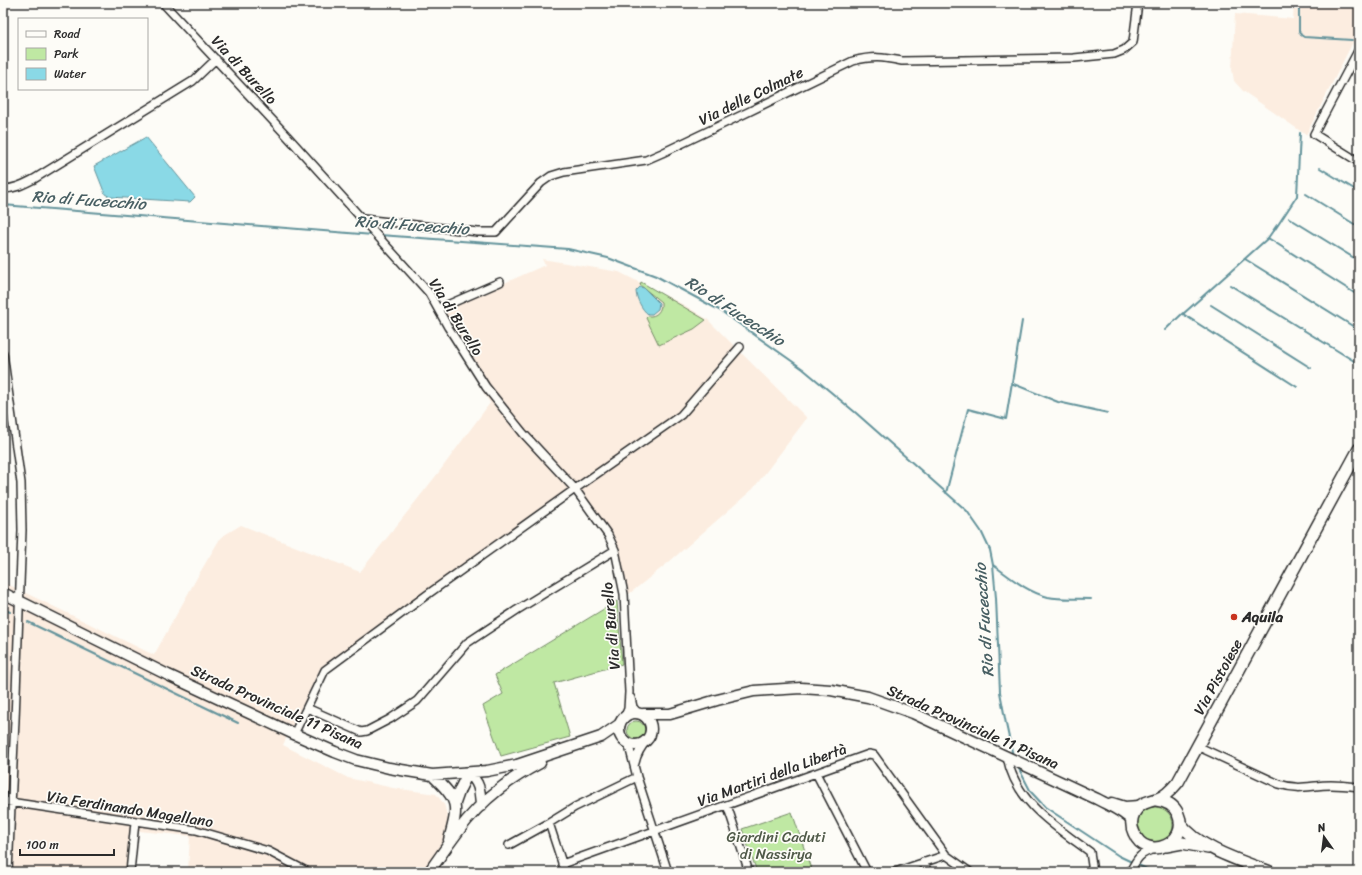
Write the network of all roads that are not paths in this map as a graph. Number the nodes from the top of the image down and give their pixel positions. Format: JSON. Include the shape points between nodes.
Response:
{"nodes":[{"id":1,"x":163,"y":3,"type":"edge"},
{"id":2,"x":1138,"y":3,"type":"edge"},
{"id":3,"x":1359,"y":49,"type":"edge"},
{"id":4,"x":216,"y":59,"type":"junction"},
{"id":5,"x":1359,"y":162,"type":"edge"},
{"id":6,"x":3,"y":189,"type":"edge"},
{"id":7,"x":363,"y":219,"type":"junction"},
{"id":8,"x":500,"y":282,"type":"dead end"},
{"id":9,"x":438,"y":309,"type":"junction"},
{"id":10,"x":740,"y":347,"type":"dead end"},
{"id":11,"x":3,"y":353,"type":"edge"},
{"id":12,"x":1357,"y":456,"type":"edge"},
{"id":13,"x":575,"y":489,"type":"junction"},
{"id":14,"x":615,"y":550,"type":"junction"},
{"id":15,"x":3,"y":593,"type":"edge"},
{"id":16,"x":19,"y":601,"type":"junction"},
{"id":17,"x":629,"y":692,"type":"junction"},
{"id":18,"x":307,"y":708,"type":"junction"},
{"id":19,"x":640,"y":713,"type":"junction"},
{"id":20,"x":670,"y":714,"type":"junction"},
{"id":21,"x":622,"y":720,"type":"junction"},
{"id":22,"x":294,"y":734,"type":"junction"},
{"id":23,"x":650,"y":735,"type":"junction"},
{"id":24,"x":601,"y":737,"type":"junction"},
{"id":25,"x":625,"y":741,"type":"junction"},
{"id":26,"x":1197,"y":746,"type":"junction"},
{"id":27,"x":564,"y":750,"type":"junction"},
{"id":28,"x":1005,"y":755,"type":"junction"},
{"id":29,"x":635,"y":765,"type":"junction"},
{"id":30,"x":468,"y":773,"type":"junction"},
{"id":31,"x":816,"y":773,"type":"junction"},
{"id":32,"x":432,"y":775,"type":"junction"},
{"id":33,"x":637,"y":777,"type":"junction"},
{"id":34,"x":1176,"y":784,"type":"junction"},
{"id":35,"x":1359,"y":787,"type":"edge"},
{"id":36,"x":1097,"y":798,"type":"junction"},
{"id":37,"x":1156,"y":800,"type":"junction"},
{"id":38,"x":3,"y":801,"type":"edge"},
{"id":39,"x":12,"y":802,"type":"junction"},
{"id":40,"x":455,"y":803,"type":"junction"},
{"id":41,"x":727,"y":805,"type":"junction"},
{"id":42,"x":481,"y":806,"type":"junction"},
{"id":43,"x":1139,"y":806,"type":"junction"},
{"id":44,"x":1179,"y":818,"type":"junction"},
{"id":45,"x":1132,"y":821,"type":"junction"},
{"id":46,"x":135,"y":822,"type":"junction"},
{"id":47,"x":549,"y":823,"type":"junction"},
{"id":48,"x":655,"y":831,"type":"junction"},
{"id":49,"x":1134,"y":835,"type":"junction"},
{"id":50,"x":509,"y":845,"type":"dead end"},
{"id":51,"x":448,"y":846,"type":"junction"},
{"id":52,"x":1161,"y":847,"type":"junction"},
{"id":53,"x":1214,"y":850,"type":"junction"},
{"id":54,"x":946,"y":855,"type":"junction"},
{"id":55,"x":1137,"y":859,"type":"junction"},
{"id":56,"x":923,"y":862,"type":"junction"},
{"id":57,"x":562,"y":864,"type":"junction"},
{"id":58,"x":8,"y":872,"type":"edge"},
{"id":59,"x":130,"y":872,"type":"edge"},
{"id":60,"x":308,"y":872,"type":"edge"},
{"id":61,"x":429,"y":872,"type":"edge"},
{"id":62,"x":565,"y":872,"type":"edge"},
{"id":63,"x":668,"y":872,"type":"edge"},
{"id":64,"x":749,"y":872,"type":"edge"},
{"id":65,"x":867,"y":872,"type":"edge"},
{"id":66,"x":895,"y":872,"type":"edge"},
{"id":67,"x":928,"y":872,"type":"edge"},
{"id":68,"x":970,"y":872,"type":"edge"},
{"id":69,"x":1092,"y":872,"type":"edge"},
{"id":70,"x":1130,"y":872,"type":"edge"},
{"id":71,"x":1270,"y":872,"type":"edge"}],
"edges":[{"from":1,"to":4,"type":"street","name":"Via di Burello"},
{"from":2,"to":7,"type":"street","name":"Via delle Colmate","via":[[1132,42],[1124,50],[1114,54],[1074,58],[902,61],[875,57],[853,61],[646,160],[551,176],[541,183],[496,232]]},
{"from":3,"to":5,"type":"street","via":[[1314,134]]},
{"from":4,"to":6,"type":"street","via":[[193,81],[34,179],[22,185]]},
{"from":4,"to":7,"type":"street","name":"Via di Burello"},
{"from":7,"to":9,"type":"street","name":"Via di Burello","via":[[429,293]]},
{"from":8,"to":9,"type":"street"},
{"from":9,"to":13,"type":"street","name":"Via di Burello","via":[[495,400]]},
{"from":10,"to":13,"type":"street","via":[[681,415]]},
{"from":11,"to":16,"type":"street","via":[[21,483]]},
{"from":12,"to":26,"type":"main road","name":"Via Pistoiese"},
{"from":13,"to":14,"type":"street","name":"Via di Burello","via":[[608,535]]},
{"from":13,"to":18,"type":"street","via":[[325,670]]},
{"from":14,"to":17,"type":"street","name":"Via di Burello","via":[[624,594]]},
{"from":14,"to":18,"type":"street","via":[[467,643],[417,701],[367,732],[361,732]]},
{"from":15,"to":16,"type":"main road","name":"Strada Provinciale 11 Pisana"},
{"from":16,"to":22,"type":"main road","name":"Strada Provinciale 11 Pisana"},
{"from":16,"to":39,"type":"street"},
{"from":17,"to":19,"type":"street","name":"Via di Burello","via":[[633,707]]},
{"from":17,"to":21,"type":"street","name":"Via di Burello","via":[[628,709]]},
{"from":18,"to":22,"type":"street"},
{"from":19,"to":20,"type":"main road","name":"Strada Provinciale 11 Pisana"},
{"from":19,"to":21,"type":"main road","name":"Strada Provinciale 11 Pisana","via":[[631,713]]},
{"from":19,"to":23,"type":"main road","via":[[650,721]]},
{"from":20,"to":23,"type":"main road","name":"Strada Provinciale 11 Pisana"},
{"from":20,"to":28,"type":"main road","name":"Strada Provinciale 11 Pisana","via":[[754,692],[802,688],[831,690],[892,704]]},
{"from":21,"to":24,"type":"main road","name":"Strada Provinciale 11 Pisana"},
{"from":21,"to":25,"type":"main road","via":[[619,732]]},
{"from":22,"to":32,"type":"main road","name":"Strada Provinciale 11 Pisana","via":[[356,760]]},
{"from":23,"to":25,"type":"main road","name":"Strada Provinciale 11 Pisana","via":[[642,744],[636,745]]},
{"from":23,"to":29,"type":"street","via":[[637,755]]},
{"from":24,"to":25,"type":"main road","name":"Strada Provinciale 11 Pisana","via":[[617,737]]},
{"from":24,"to":27,"type":"main road","name":"Strada Provinciale 11 Pisana"},
{"from":25,"to":29,"type":"street"},
{"from":26,"to":34,"type":"main road","name":"Via Pistoiese"},
{"from":26,"to":35,"type":"street","via":[[1291,788],[1331,785]]},
{"from":27,"to":30,"type":"main road","name":"Strada Provinciale 11 Pisana","via":[[487,772]]},
{"from":27,"to":42,"type":"main road","via":[[526,770]]},
{"from":28,"to":36,"type":"main road","name":"Strada Provinciale 11 Pisana"},
{"from":28,"to":69,"type":"street","via":[[1012,776],[1035,810],[1090,852]]},
{"from":29,"to":33,"type":"street"},
{"from":30,"to":32,"type":"main road","name":"Strada Provinciale 11 Pisana"},
{"from":30,"to":40,"type":"main road"},
{"from":30,"to":42,"type":"main road","via":[[475,778],[479,786]]},
{"from":31,"to":41,"type":"street","name":"Via Martiri della Libertà"},
{"from":31,"to":54,"type":"street","name":"Via Martiri della Libertà","via":[[873,754]]},
{"from":31,"to":65,"type":"street"},
{"from":32,"to":40,"type":"main road"},
{"from":33,"to":47,"type":"street"},
{"from":33,"to":48,"type":"street"},
{"from":34,"to":37,"type":"main road","name":"Via Pistoiese"},
{"from":34,"to":44,"type":"main road","name":"Via Pistoiese","via":[[1174,803]]},
{"from":36,"to":43,"type":"main road","name":"Strada Provinciale 11 Pisana","via":[[1125,807]]},
{"from":36,"to":45,"type":"main road","name":"Strada Provinciale 11 Pisana"},
{"from":37,"to":43,"type":"main road","via":[[1147,801]]},
{"from":37,"to":44,"type":"main road","via":[[1168,803]]},
{"from":38,"to":39,"type":"street","name":"Via Ferdinando Magellano"},
{"from":39,"to":46,"type":"street","name":"Via Ferdinando Magellano"},
{"from":39,"to":58,"type":"street"},
{"from":40,"to":51,"type":"main road","via":[[455,818]]},
{"from":41,"to":48,"type":"street","name":"Via Martiri della Libertà"},
{"from":41,"to":64,"type":"street"},
{"from":42,"to":51,"type":"main road"},
{"from":43,"to":45,"type":"main road"},
{"from":44,"to":52,"type":"main road","via":[[1176,837]]},
{"from":44,"to":53,"type":"main road","via":[[1191,835]]},
{"from":45,"to":49,"type":"main road"},
{"from":46,"to":59,"type":"street"},
{"from":46,"to":60,"type":"street","name":"Via Ferdinando Magellano","via":[[196,830],[268,851]]},
{"from":47,"to":50,"type":"street"},
{"from":47,"to":57,"type":"street"},
{"from":48,"to":57,"type":"street","name":"Via Martiri della Libertà"},
{"from":48,"to":63,"type":"street"},
{"from":49,"to":52,"type":"main road","via":[[1144,845]]},
{"from":49,"to":55,"type":"street","via":[[1138,845]]},
{"from":51,"to":61,"type":"main road"},
{"from":52,"to":53,"type":"main road","via":[[1182,844]]},
{"from":52,"to":55,"type":"street","via":[[1142,854]]},
{"from":53,"to":71,"type":"main road"},
{"from":54,"to":56,"type":"street"},
{"from":54,"to":68,"type":"street"},
{"from":55,"to":70,"type":"street"},
{"from":56,"to":66,"type":"street"},
{"from":56,"to":67,"type":"street"},
{"from":57,"to":62,"type":"street"}]}
